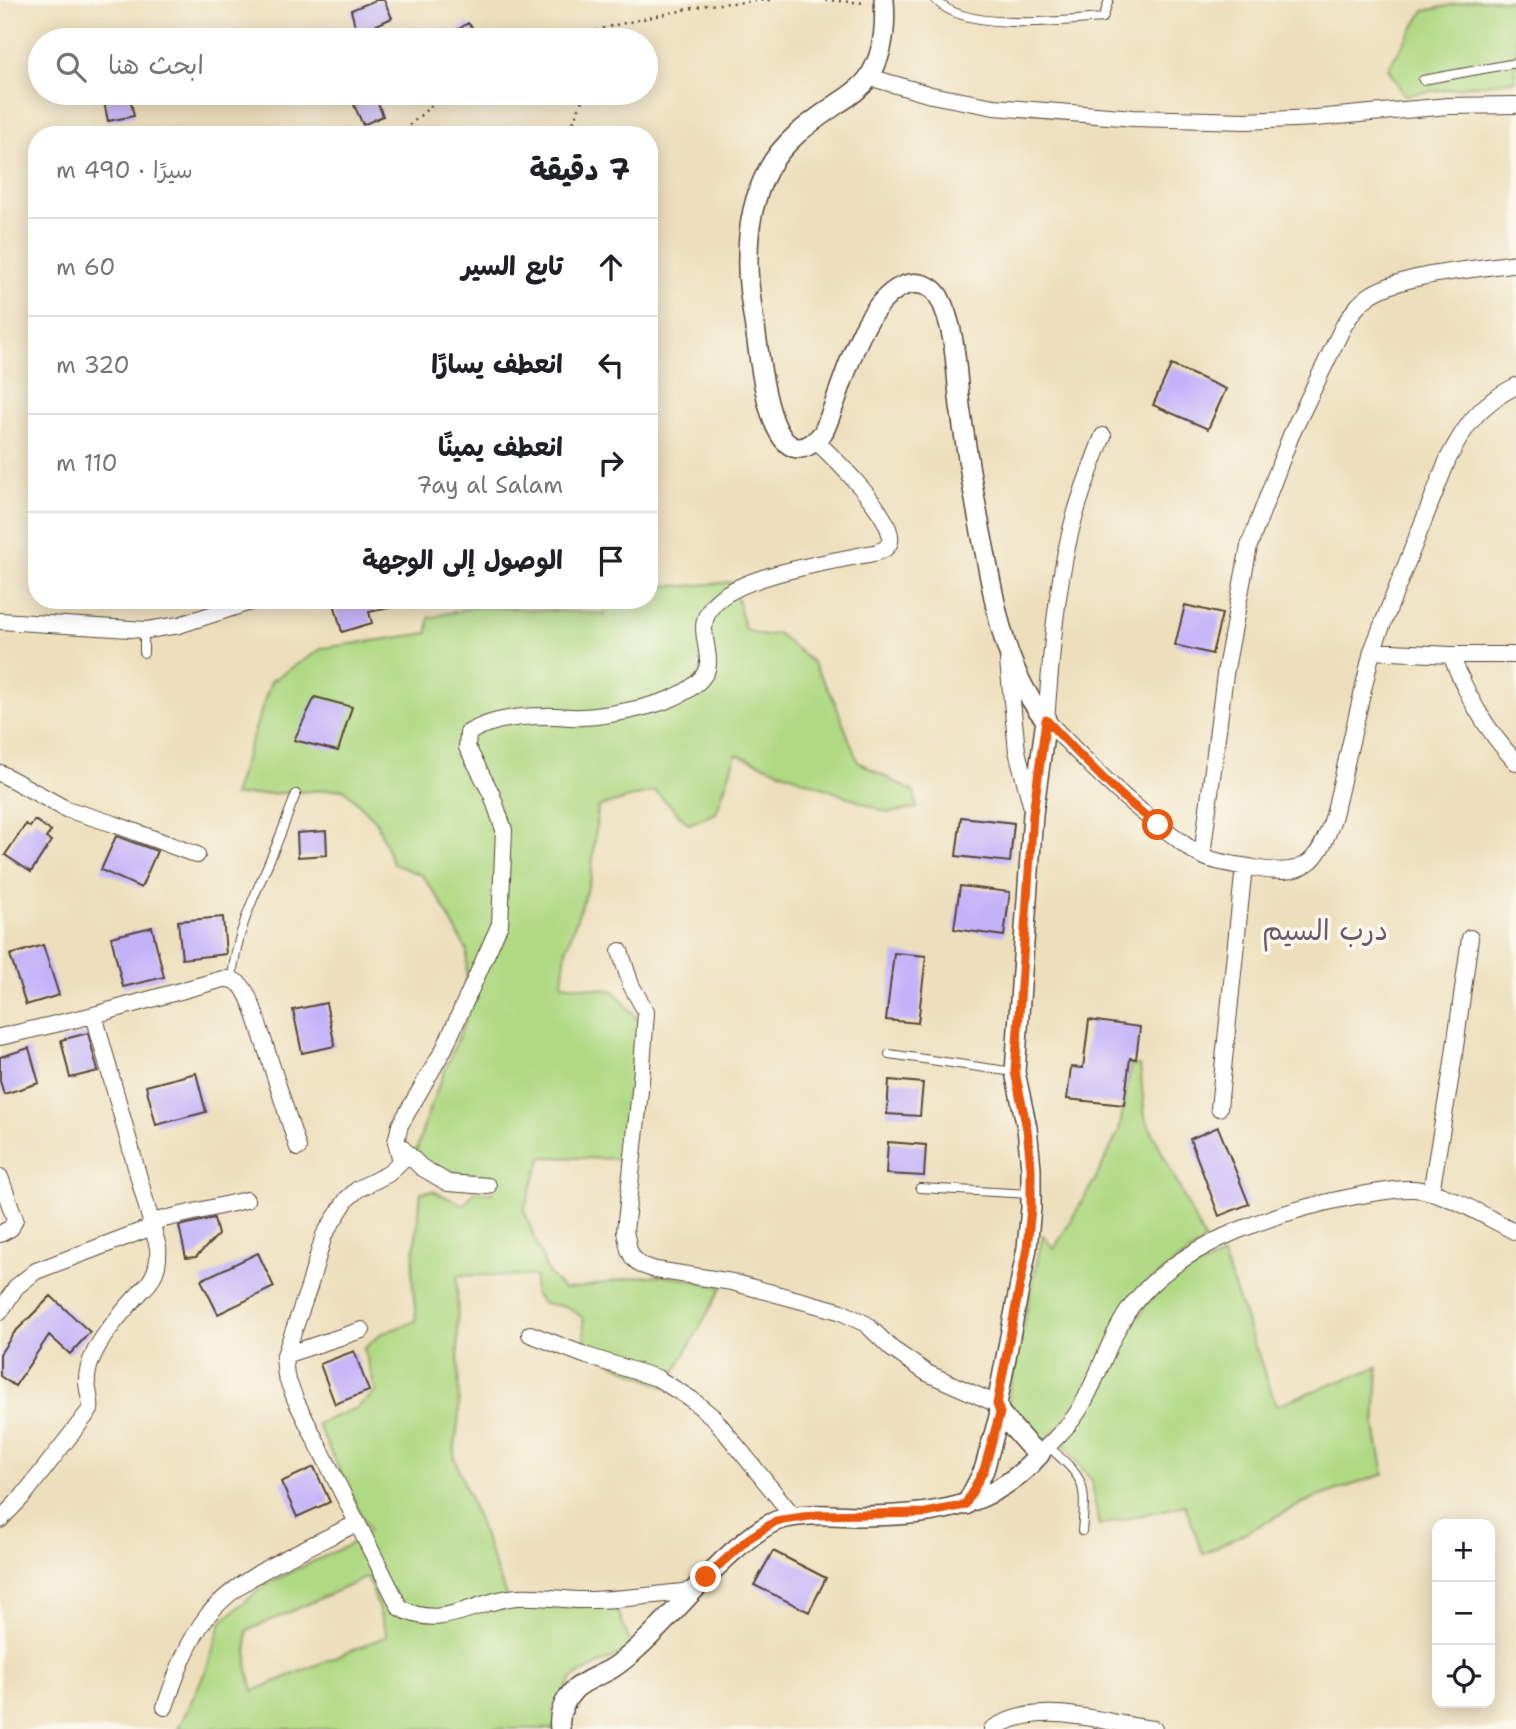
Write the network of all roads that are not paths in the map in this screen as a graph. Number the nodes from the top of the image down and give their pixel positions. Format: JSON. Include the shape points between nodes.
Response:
{"nodes":[{"id":1,"x":936,"y":0,"type":"edge"},
{"id":2,"x":1110,"y":0,"type":"edge"},
{"id":3,"x":884,"y":2,"type":"edge"},
{"id":4,"x":1516,"y":63,"type":"edge"},
{"id":5,"x":869,"y":77,"type":"junction"},
{"id":6,"x":1423,"y":80,"type":"dead end"},
{"id":7,"x":1516,"y":105,"type":"edge"},
{"id":8,"x":1516,"y":263,"type":"edge"},
{"id":9,"x":1516,"y":386,"type":"edge"},
{"id":10,"x":1103,"y":436,"type":"dead end"},
{"id":11,"x":816,"y":441,"type":"junction"},
{"id":12,"x":229,"y":609,"type":"edge"},
{"id":13,"x":0,"y":621,"type":"edge"},
{"id":14,"x":144,"y":630,"type":"junction"},
{"id":15,"x":1007,"y":645,"type":"junction"},
{"id":16,"x":1372,"y":651,"type":"junction"},
{"id":17,"x":144,"y":653,"type":"dead end"},
{"id":18,"x":1451,"y":655,"type":"junction"},
{"id":19,"x":1516,"y":655,"type":"edge"},
{"id":20,"x":1046,"y":720,"type":"junction"},
{"id":21,"x":1516,"y":762,"type":"edge"},
{"id":22,"x":0,"y":773,"type":"edge"},
{"id":23,"x":296,"y":794,"type":"dead end"},
{"id":24,"x":1033,"y":814,"type":"junction"},
{"id":25,"x":197,"y":855,"type":"dead end"},
{"id":26,"x":1202,"y":856,"type":"junction"},
{"id":27,"x":1244,"y":866,"type":"junction"},
{"id":28,"x":1470,"y":938,"type":"dead end"},
{"id":29,"x":620,"y":951,"type":"dead end"},
{"id":30,"x":232,"y":979,"type":"junction"},
{"id":31,"x":94,"y":1015,"type":"junction"},
{"id":32,"x":0,"y":1037,"type":"edge"},
{"id":33,"x":889,"y":1054,"type":"dead end"},
{"id":34,"x":1015,"y":1072,"type":"junction"},
{"id":35,"x":1219,"y":1108,"type":"dead end"},
{"id":36,"x":396,"y":1142,"type":"junction"},
{"id":37,"x":298,"y":1148,"type":"dead end"},
{"id":38,"x":0,"y":1177,"type":"edge"},
{"id":39,"x":488,"y":1186,"type":"dead end"},
{"id":40,"x":920,"y":1188,"type":"dead end"},
{"id":41,"x":1431,"y":1192,"type":"junction"},
{"id":42,"x":1031,"y":1194,"type":"junction"},
{"id":43,"x":246,"y":1200,"type":"dead end"},
{"id":44,"x":152,"y":1224,"type":"junction"},
{"id":45,"x":1516,"y":1232,"type":"edge"},
{"id":46,"x":0,"y":1234,"type":"edge"},
{"id":47,"x":0,"y":1312,"type":"edge"},
{"id":48,"x":362,"y":1330,"type":"dead end"},
{"id":49,"x":530,"y":1334,"type":"dead end"},
{"id":50,"x":285,"y":1355,"type":"junction"},
{"id":51,"x":998,"y":1408,"type":"junction"},
{"id":52,"x":1044,"y":1450,"type":"junction"},
{"id":53,"x":965,"y":1505,"type":"junction"},
{"id":54,"x":794,"y":1517,"type":"junction"},
{"id":55,"x":0,"y":1520,"type":"edge"},
{"id":56,"x":357,"y":1522,"type":"junction"},
{"id":57,"x":1083,"y":1531,"type":"dead end"},
{"id":58,"x":690,"y":1591,"type":"junction"},
{"id":59,"x":165,"y":1707,"type":"dead end"},
{"id":60,"x":560,"y":1729,"type":"edge"},
{"id":61,"x":992,"y":1729,"type":"edge"},
{"id":62,"x":1154,"y":1729,"type":"edge"}],
"edges":[{"from":1,"to":2,"type":"lane","via":[[958,14],[1022,24],[1103,18]]},
{"from":3,"to":5,"type":"street","via":[[883,40]]},
{"from":4,"to":6,"type":"lane"},
{"from":5,"to":7,"type":"street","via":[[993,107],[1134,118],[1257,121]]},
{"from":5,"to":11,"type":"street","via":[[803,129],[777,156],[760,186],[751,223],[749,292],[770,415],[789,444],[799,447]]},
{"from":8,"to":26,"type":"street","via":[[1414,279],[1372,294],[1352,311],[1291,435],[1249,546],[1225,674]]},
{"from":9,"to":16,"type":"street","via":[[1487,404],[1462,432]]},
{"from":10,"to":20,"type":"street","via":[[1069,540],[1055,621]]},
{"from":11,"to":15,"type":"street","via":[[829,420],[850,357],[875,313],[897,289],[919,283],[930,287],[945,312],[954,350],[973,492]]},
{"from":11,"to":36,"type":"street","via":[[852,475],[870,500],[889,530],[886,548],[760,578],[730,590],[712,606],[702,626],[709,663],[699,683],[667,701],[582,717],[499,721],[468,733],[467,747],[504,830],[500,925],[444,1049],[400,1125]]},
{"from":12,"to":14,"type":"street","via":[[179,625]]},
{"from":13,"to":14,"type":"street"},
{"from":14,"to":17,"type":"lane"},
{"from":15,"to":20,"type":"street","via":[[1022,686]]},
{"from":15,"to":24,"type":"street","via":[[1017,751]]},
{"from":16,"to":18,"type":"street"},
{"from":16,"to":27,"type":"street","via":[[1334,815],[1318,853],[1296,869],[1278,873]]},
{"from":18,"to":19,"type":"street"},
{"from":18,"to":21,"type":"street","via":[[1479,716]]},
{"from":20,"to":24,"type":"street"},
{"from":20,"to":26,"type":"street","via":[[1137,810]]},
{"from":22,"to":25,"type":"street","via":[[66,809]]},
{"from":23,"to":30,"type":"lane","via":[[242,923]]},
{"from":24,"to":34,"type":"street"},
{"from":26,"to":27,"type":"street"},
{"from":27,"to":35,"type":"street"},
{"from":28,"to":41,"type":"street"},
{"from":29,"to":51,"type":"street","via":[[646,1012],[625,1231],[633,1258],[656,1270],[732,1282],[839,1311],[866,1324],[927,1373]]},
{"from":30,"to":31,"type":"street"},
{"from":30,"to":37,"type":"street","via":[[244,987],[253,1008]]},
{"from":31,"to":32,"type":"street"},
{"from":31,"to":44,"type":"street"},
{"from":33,"to":34,"type":"lane"},
{"from":34,"to":42,"type":"street","via":[[1027,1129]]},
{"from":36,"to":39,"type":"street","via":[[421,1167],[448,1182]]},
{"from":36,"to":50,"type":"street","via":[[401,1161],[396,1168],[347,1199],[324,1235]]},
{"from":38,"to":46,"type":"street","via":[[15,1219],[11,1228]]},
{"from":40,"to":42,"type":"lane"},
{"from":41,"to":45,"type":"street"},
{"from":41,"to":52,"type":"street","via":[[1380,1192],[1290,1212],[1185,1258],[1136,1300],[1079,1412]]},
{"from":42,"to":51,"type":"street","via":[[1027,1248]]},
{"from":43,"to":44,"type":"street"},
{"from":44,"to":47,"type":"street","via":[[36,1271],[16,1287]]},
{"from":44,"to":55,"type":"street","via":[[159,1261],[156,1273],[91,1361],[87,1377],[90,1410]]},
{"from":48,"to":50,"type":"street"},
{"from":49,"to":54,"type":"street","via":[[657,1378],[691,1399],[714,1418]]},
{"from":50,"to":56,"type":"street","via":[[283,1366],[296,1401]]},
{"from":51,"to":52,"type":"street","via":[[1029,1446]]},
{"from":51,"to":53,"type":"street","via":[[984,1470]]},
{"from":52,"to":53,"type":"street","via":[[1009,1481]]},
{"from":52,"to":57,"type":"lane","via":[[1082,1480]]},
{"from":53,"to":54,"type":"street","via":[[899,1515]]},
{"from":54,"to":58,"type":"street","via":[[762,1529]]},
{"from":56,"to":58,"type":"street","via":[[400,1608],[414,1616],[448,1616],[515,1597],[613,1599]]},
{"from":56,"to":59,"type":"street","via":[[248,1578],[208,1615],[184,1654]]},
{"from":58,"to":60,"type":"street","via":[[622,1662],[575,1689],[561,1713]]},
{"from":61,"to":62,"type":"street","via":[[1018,1716],[1039,1713]]}]}
